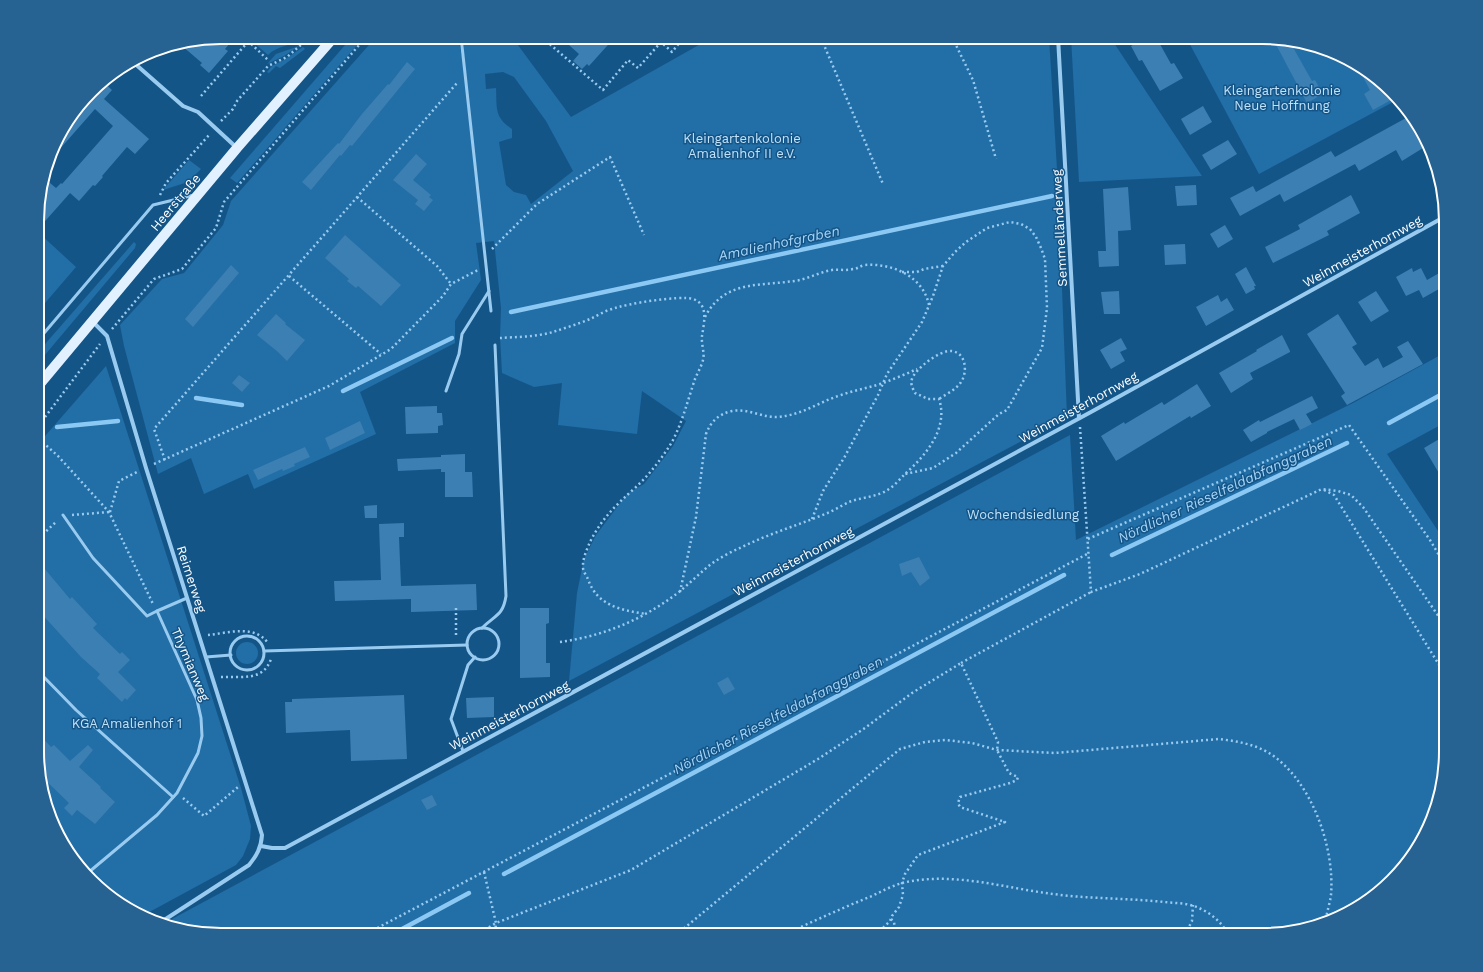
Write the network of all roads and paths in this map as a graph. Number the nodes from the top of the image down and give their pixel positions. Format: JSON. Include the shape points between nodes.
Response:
{"nodes":[{"id":1,"x":245,"y":44,"type":"edge"},
{"id":2,"x":251,"y":44,"type":"edge"},
{"id":3,"x":303,"y":44,"type":"edge"},
{"id":4,"x":328,"y":44,"type":"edge"},
{"id":5,"x":360,"y":44,"type":"edge"},
{"id":6,"x":462,"y":44,"type":"edge"},
{"id":7,"x":550,"y":44,"type":"edge"},
{"id":8,"x":659,"y":44,"type":"edge"},
{"id":9,"x":663,"y":44,"type":"edge"},
{"id":10,"x":678,"y":44,"type":"edge"},
{"id":11,"x":825,"y":44,"type":"edge"},
{"id":12,"x":955,"y":44,"type":"edge"},
{"id":13,"x":1058,"y":44,"type":"edge"},
{"id":14,"x":268,"y":60,"type":"dead end"},
{"id":15,"x":137,"y":65,"type":"edge"},
{"id":16,"x":466,"y":76,"type":"junction"},
{"id":17,"x":201,"y":96,"type":"dead end"},
{"id":18,"x":222,"y":120,"type":"dead end"},
{"id":19,"x":209,"y":135,"type":"dead end"},
{"id":20,"x":237,"y":148,"type":"junction"},
{"id":21,"x":996,"y":159,"type":"dead end"},
{"id":22,"x":883,"y":184,"type":"dead end"},
{"id":23,"x":162,"y":191,"type":"dead end"},
{"id":24,"x":198,"y":194,"type":"junction"},
{"id":25,"x":357,"y":197,"type":"junction"},
{"id":26,"x":1439,"y":220,"type":"edge"},
{"id":27,"x":644,"y":235,"type":"dead end"},
{"id":28,"x":485,"y":256,"type":"junction"},
{"id":29,"x":486,"y":266,"type":"junction"},
{"id":30,"x":943,"y":266,"type":"junction"},
{"id":31,"x":900,"y":272,"type":"junction"},
{"id":32,"x":289,"y":276,"type":"junction"},
{"id":33,"x":451,"y":284,"type":"junction"},
{"id":34,"x":489,"y":290,"type":"junction"},
{"id":35,"x":929,"y":305,"type":"junction"},
{"id":36,"x":491,"y":311,"type":"dead end"},
{"id":37,"x":705,"y":317,"type":"junction"},
{"id":38,"x":93,"y":321,"type":"junction"},
{"id":39,"x":44,"y":332,"type":"edge"},
{"id":40,"x":106,"y":336,"type":"junction"},
{"id":41,"x":495,"y":345,"type":"joint"},
{"id":42,"x":381,"y":354,"type":"junction"},
{"id":43,"x":919,"y":368,"type":"junction"},
{"id":44,"x":44,"y":378,"type":"edge"},
{"id":45,"x":883,"y":383,"type":"junction"},
{"id":46,"x":446,"y":391,"type":"dead end"},
{"id":47,"x":939,"y":399,"type":"junction"},
{"id":48,"x":44,"y":417,"type":"edge"},
{"id":49,"x":1079,"y":418,"type":"junction"},
{"id":50,"x":44,"y":444,"type":"edge"},
{"id":51,"x":165,"y":460,"type":"junction"},
{"id":52,"x":154,"y":465,"type":"dead end"},
{"id":53,"x":137,"y":472,"type":"dead end"},
{"id":54,"x":905,"y":474,"type":"junction"},
{"id":55,"x":1322,"y":489,"type":"junction"},
{"id":56,"x":109,"y":512,"type":"junction"},
{"id":57,"x":63,"y":515,"type":"junction"},
{"id":58,"x":812,"y":519,"type":"junction"},
{"id":59,"x":44,"y":532,"type":"edge"},
{"id":60,"x":1088,"y":539,"type":"junction"},
{"id":61,"x":1089,"y":553,"type":"junction"},
{"id":62,"x":1439,"y":555,"type":"edge"},
{"id":63,"x":680,"y":592,"type":"junction"},
{"id":64,"x":1091,"y":592,"type":"junction"},
{"id":65,"x":187,"y":598,"type":"junction"},
{"id":66,"x":456,"y":608,"type":"dead end"},
{"id":67,"x":157,"y":611,"type":"junction"},
{"id":68,"x":646,"y":614,"type":"junction"},
{"id":69,"x":1439,"y":617,"type":"edge"},
{"id":70,"x":482,"y":628,"type":"junction"},
{"id":71,"x":207,"y":636,"type":"dead end"},
{"id":72,"x":560,"y":642,"type":"dead end"},
{"id":73,"x":456,"y":645,"type":"junction"},
{"id":74,"x":467,"y":645,"type":"junction"},
{"id":75,"x":264,"y":651,"type":"junction"},
{"id":76,"x":271,"y":651,"type":"junction"},
{"id":77,"x":231,"y":655,"type":"junction"},
{"id":78,"x":206,"y":657,"type":"junction"},
{"id":79,"x":474,"y":657,"type":"junction"},
{"id":80,"x":961,"y":663,"type":"junction"},
{"id":81,"x":1439,"y":665,"type":"edge"},
{"id":82,"x":221,"y":677,"type":"dead end"},
{"id":83,"x":44,"y":678,"type":"edge"},
{"id":84,"x":997,"y":750,"type":"junction"},
{"id":85,"x":463,"y":751,"type":"junction"},
{"id":86,"x":246,"y":780,"type":"junction"},
{"id":87,"x":177,"y":792,"type":"junction"},
{"id":88,"x":173,"y":797,"type":"junction"},
{"id":89,"x":261,"y":846,"type":"junction"},
{"id":90,"x":91,"y":871,"type":"edge"},
{"id":91,"x":484,"y":872,"type":"junction"},
{"id":92,"x":902,"y":883,"type":"junction"},
{"id":93,"x":1193,"y":905,"type":"junction"},
{"id":94,"x":1327,"y":916,"type":"edge"},
{"id":95,"x":891,"y":918,"type":"junction"},
{"id":96,"x":165,"y":919,"type":"edge"},
{"id":97,"x":496,"y":923,"type":"junction"},
{"id":98,"x":377,"y":928,"type":"edge"},
{"id":99,"x":488,"y":928,"type":"edge"},
{"id":100,"x":496,"y":928,"type":"edge"},
{"id":101,"x":684,"y":928,"type":"edge"},
{"id":102,"x":799,"y":928,"type":"edge"},
{"id":103,"x":883,"y":928,"type":"edge"},
{"id":104,"x":895,"y":928,"type":"edge"},
{"id":105,"x":1188,"y":928,"type":"edge"},
{"id":106,"x":1224,"y":928,"type":"edge"}],
"edges":[{"from":1,"to":17,"type":"path"},
{"from":2,"to":14,"type":"path"},
{"from":3,"to":18,"type":"path","via":[[286,57],[268,66]]},
{"from":4,"to":20,"type":"main road","name":"Heerstraße"},
{"from":5,"to":40,"type":"path","via":[[224,202],[216,228],[182,269],[154,279]]},
{"from":6,"to":16,"type":"lane"},
{"from":7,"to":8,"type":"path","via":[[603,90],[628,60],[638,68]]},
{"from":9,"to":10,"type":"path","via":[[672,52]]},
{"from":11,"to":22,"type":"path"},
{"from":12,"to":21,"type":"path","via":[[973,80]]},
{"from":13,"to":49,"type":"street","name":"Semmelländerweg"},
{"from":15,"to":20,"type":"street","via":[[183,106],[198,112]]},
{"from":16,"to":25,"type":"path"},
{"from":16,"to":28,"type":"lane"},
{"from":19,"to":23,"type":"path"},
{"from":20,"to":24,"type":"main road","name":"Heerstraße"},
{"from":24,"to":38,"type":"main road","name":"Heerstraße"},
{"from":24,"to":39,"type":"lane","via":[[153,205]]},
{"from":25,"to":32,"type":"path"},
{"from":25,"to":33,"type":"path","via":[[437,266]]},
{"from":26,"to":49,"type":"street","name":"Weinmeisterhornweg"},
{"from":27,"to":28,"type":"path","via":[[610,157],[538,204]]},
{"from":28,"to":29,"type":"lane"},
{"from":29,"to":33,"type":"path"},
{"from":29,"to":34,"type":"lane"},
{"from":30,"to":31,"type":"path","via":[[917,272]]},
{"from":30,"to":35,"type":"path"},
{"from":30,"to":54,"type":"path","via":[[954,252],[987,228],[1010,222],[1030,229],[1045,259],[1047,308],[1042,348],[1007,410],[999,414],[956,453],[933,468]]},
{"from":31,"to":35,"type":"path","via":[[923,288]]},
{"from":31,"to":37,"type":"path","via":[[883,266],[862,266],[833,270],[801,280],[753,285],[726,293],[716,300]]},
{"from":32,"to":42,"type":"path"},
{"from":32,"to":51,"type":"path","via":[[154,429]]},
{"from":33,"to":42,"type":"path","via":[[443,296],[391,349]]},
{"from":34,"to":36,"type":"lane"},
{"from":34,"to":46,"type":"lane","via":[[462,334],[460,354]]},
{"from":35,"to":45,"type":"path","via":[[922,322]]},
{"from":37,"to":41,"type":"path","via":[[699,302],[692,299],[671,299],[611,309],[589,320],[552,332],[528,337],[500,337]]},
{"from":37,"to":68,"type":"path","via":[[701,340],[703,358],[679,427],[656,464],[599,525],[586,550],[582,566],[590,587],[603,602],[622,610]]},
{"from":38,"to":40,"type":"street","name":"Reimerweg"},
{"from":38,"to":44,"type":"main road","name":"Heerstraße"},
{"from":40,"to":48,"type":"path"},
{"from":40,"to":65,"type":"street","name":"Reimerweg"},
{"from":41,"to":70,"type":"lane","via":[[506,596],[505,606],[500,613]]},
{"from":42,"to":51,"type":"path","via":[[329,386]]},
{"from":43,"to":45,"type":"path"},
{"from":43,"to":47,"type":"path","via":[[911,380],[915,393],[928,399]]},
{"from":43,"to":47,"type":"path","via":[[942,352],[951,351],[959,354],[964,360],[962,382]]},
{"from":45,"to":58,"type":"path","via":[[844,458],[823,491]]},
{"from":45,"to":63,"type":"path","via":[[841,395],[801,412],[776,417],[734,411],[723,413],[715,420],[706,434],[696,517]]},
{"from":47,"to":54,"type":"path","via":[[941,416],[933,443]]},
{"from":49,"to":60,"type":"path"},
{"from":49,"to":85,"type":"street","name":"Weinmeisterhornweg"},
{"from":50,"to":56,"type":"path"},
{"from":51,"to":52,"type":"path"},
{"from":53,"to":56,"type":"path","via":[[119,481]]},
{"from":54,"to":58,"type":"path","via":[[889,490],[850,502]]},
{"from":55,"to":64,"type":"path","via":[[1140,574]]},
{"from":55,"to":69,"type":"path","via":[[1352,495],[1363,507]]},
{"from":55,"to":81,"type":"path","via":[[1334,495]]},
{"from":56,"to":57,"type":"path"},
{"from":56,"to":67,"type":"path"},
{"from":57,"to":59,"type":"path"},
{"from":57,"to":67,"type":"lane","via":[[94,558],[147,616]]},
{"from":58,"to":63,"type":"path","via":[[760,538],[729,554],[712,564]]},
{"from":60,"to":61,"type":"path"},
{"from":60,"to":62,"type":"path","via":[[1349,425]]},
{"from":61,"to":64,"type":"path"},
{"from":61,"to":91,"type":"path"},
{"from":63,"to":68,"type":"path"},
{"from":64,"to":80,"type":"path"},
{"from":65,"to":67,"type":"lane"},
{"from":65,"to":78,"type":"street","name":"Reimerweg"},
{"from":66,"to":73,"type":"path"},
{"from":67,"to":87,"type":"lane","name":"Thymianweg","via":[[197,700],[202,718],[202,736],[198,752]]},
{"from":68,"to":72,"type":"path","via":[[612,630],[583,639]]},
{"from":70,"to":74,"type":"lane","via":[[472,632]]},
{"from":70,"to":79,"type":"lane","via":[[496,634],[499,645],[495,655],[490,658]]},
{"from":71,"to":76,"type":"path","via":[[251,631],[264,637]]},
{"from":73,"to":74,"type":"lane"},
{"from":73,"to":76,"type":"lane"},
{"from":74,"to":79,"type":"lane"},
{"from":75,"to":76,"type":"lane"},
{"from":75,"to":77,"type":"lane","via":[[260,664],[250,669],[235,664]]},
{"from":75,"to":77,"type":"lane","via":[[257,639],[247,636],[236,640]]},
{"from":76,"to":82,"type":"path","via":[[268,666],[257,675]]},
{"from":77,"to":78,"type":"lane"},
{"from":78,"to":86,"type":"street","name":"Reimerweg"},
{"from":79,"to":85,"type":"lane","via":[[468,665],[451,719]]},
{"from":80,"to":84,"type":"path","via":[[998,742]]},
{"from":80,"to":97,"type":"path","via":[[912,692],[865,728],[818,759],[631,870]]},
{"from":83,"to":88,"type":"lane"},
{"from":84,"to":92,"type":"path","via":[[1009,773],[1018,777],[1017,780],[960,797],[958,803],[960,807],[1005,822],[918,855]]},
{"from":84,"to":94,"type":"path","via":[[1055,753],[1219,739],[1240,741],[1268,752],[1287,766],[1300,782],[1325,835],[1330,861],[1331,894]]},
{"from":84,"to":101,"type":"path","via":[[972,743],[945,740],[900,749]]},
{"from":85,"to":89,"type":"street","name":"Weinmeisterhornweg","via":[[285,848]]},
{"from":86,"to":87,"type":"path","via":[[204,816]]},
{"from":86,"to":89,"type":"street","name":"Reimerweg","via":[[262,835]]},
{"from":87,"to":88,"type":"lane","name":"Thymianweg"},
{"from":88,"to":90,"type":"lane","name":"Thymianweg","via":[[157,815]]},
{"from":89,"to":96,"type":"street","via":[[249,865]]},
{"from":91,"to":97,"type":"path"},
{"from":91,"to":98,"type":"path"},
{"from":92,"to":93,"type":"path","via":[[949,879],[1053,894]]},
{"from":92,"to":95,"type":"path","via":[[903,895],[899,907]]},
{"from":92,"to":102,"type":"path"},
{"from":93,"to":105,"type":"path","via":[[1192,921]]},
{"from":93,"to":106,"type":"path","via":[[1209,912]]},
{"from":95,"to":103,"type":"path"},
{"from":95,"to":104,"type":"path"},
{"from":97,"to":99,"type":"path"},
{"from":97,"to":100,"type":"path"}]}
